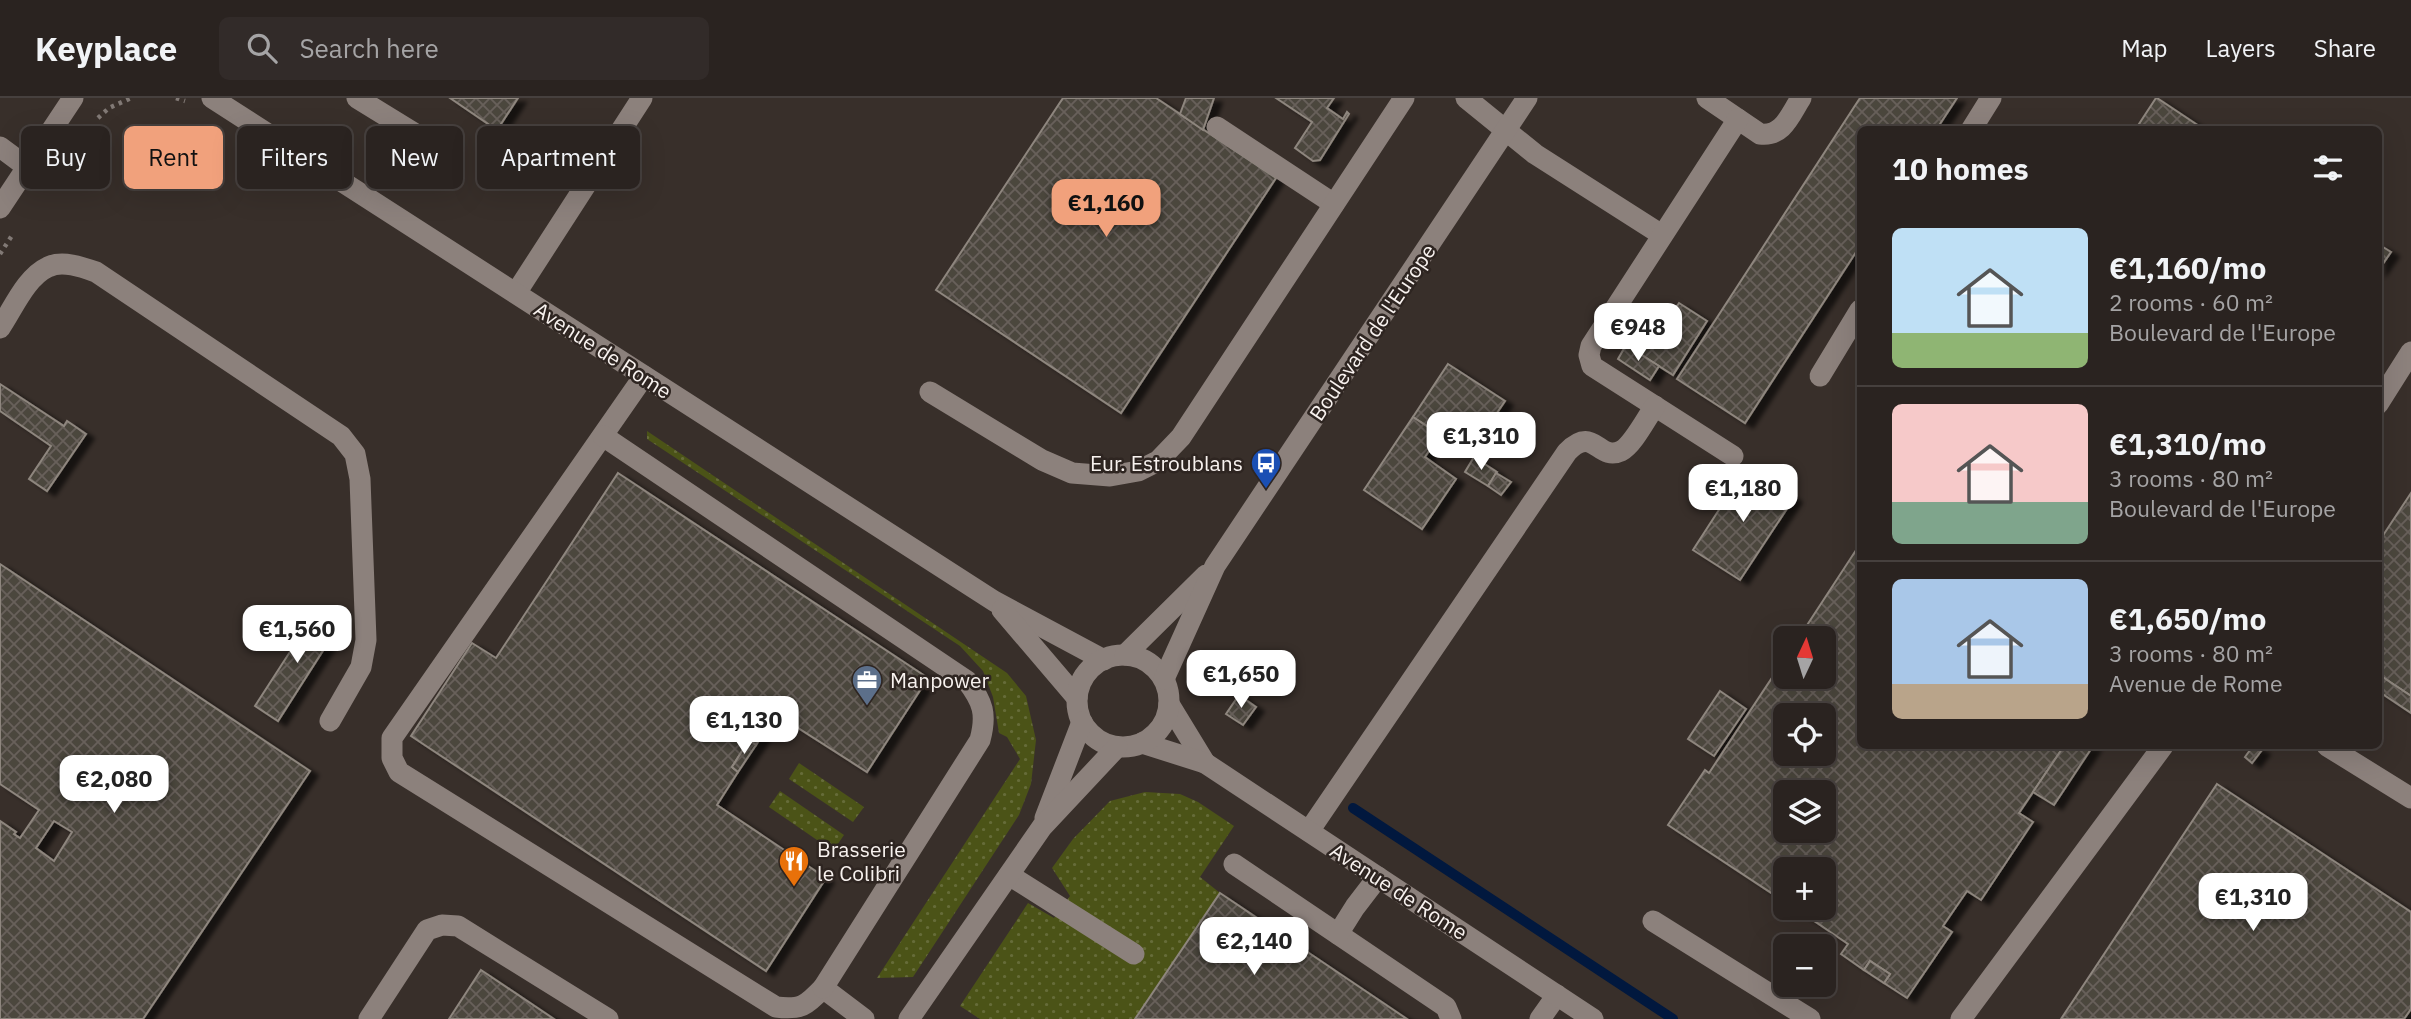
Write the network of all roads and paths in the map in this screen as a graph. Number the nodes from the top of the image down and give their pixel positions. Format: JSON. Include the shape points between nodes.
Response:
{"nodes":[{"id":1,"x":73,"y":98,"type":"edge"},
{"id":2,"x":212,"y":98,"type":"edge"},
{"id":3,"x":357,"y":98,"type":"edge"},
{"id":4,"x":642,"y":98,"type":"edge"},
{"id":5,"x":1404,"y":98,"type":"edge"},
{"id":6,"x":1466,"y":98,"type":"edge"},
{"id":7,"x":1527,"y":98,"type":"edge"},
{"id":8,"x":1707,"y":98,"type":"edge"},
{"id":9,"x":1801,"y":98,"type":"edge"},
{"id":10,"x":1991,"y":98,"type":"edge"},
{"id":11,"x":1738,"y":119,"type":"junction"},
{"id":12,"x":54,"y":126,"type":"edge"},
{"id":13,"x":402,"y":126,"type":"edge"},
{"id":14,"x":1974,"y":126,"type":"edge"},
{"id":15,"x":1217,"y":127,"type":"dead end"},
{"id":16,"x":1506,"y":130,"type":"junction"},
{"id":17,"x":0,"y":148,"type":"edge"},
{"id":18,"x":21,"y":163,"type":"edge"},
{"id":19,"x":21,"y":176,"type":"edge"},
{"id":20,"x":1334,"y":204,"type":"junction"},
{"id":21,"x":0,"y":208,"type":"edge"},
{"id":22,"x":1662,"y":235,"type":"junction"},
{"id":23,"x":516,"y":293,"type":"junction"},
{"id":24,"x":1857,"y":315,"type":"edge"},
{"id":25,"x":0,"y":328,"type":"edge"},
{"id":26,"x":2411,"y":352,"type":"edge"},
{"id":27,"x":644,"y":376,"type":"junction"},
{"id":28,"x":1820,"y":376,"type":"dead end"},
{"id":29,"x":930,"y":392,"type":"dead end"},
{"id":30,"x":2382,"y":398,"type":"edge"},
{"id":31,"x":1655,"y":405,"type":"junction"},
{"id":32,"x":604,"y":436,"type":"junction"},
{"id":33,"x":1733,"y":456,"type":"dead end"},
{"id":34,"x":1215,"y":566,"type":"junction"},
{"id":35,"x":994,"y":601,"type":"junction"},
{"id":36,"x":1125,"y":655,"type":"junction"},
{"id":37,"x":1104,"y":660,"type":"junction"},
{"id":38,"x":1164,"y":679,"type":"junction"},
{"id":39,"x":1077,"y":698,"type":"junction"},
{"id":40,"x":1169,"y":704,"type":"junction"},
{"id":41,"x":330,"y":721,"type":"dead end"},
{"id":42,"x":1082,"y":722,"type":"junction"},
{"id":43,"x":1142,"y":744,"type":"junction"},
{"id":44,"x":1117,"y":747,"type":"junction"},
{"id":45,"x":2161,"y":749,"type":"edge"},
{"id":46,"x":2332,"y":749,"type":"edge"},
{"id":47,"x":1205,"y":763,"type":"junction"},
{"id":48,"x":2411,"y":798,"type":"edge"},
{"id":49,"x":1042,"y":827,"type":"junction"},
{"id":50,"x":1309,"y":831,"type":"junction"},
{"id":51,"x":1234,"y":864,"type":"dead end"},
{"id":52,"x":1009,"y":875,"type":"junction"},
{"id":53,"x":1378,"y":877,"type":"junction"},
{"id":54,"x":1653,"y":921,"type":"dead end"},
{"id":55,"x":1338,"y":934,"type":"junction"},
{"id":56,"x":1134,"y":954,"type":"dead end"},
{"id":57,"x":823,"y":988,"type":"junction"},
{"id":58,"x":1557,"y":995,"type":"junction"},
{"id":59,"x":369,"y":1019,"type":"edge"},
{"id":60,"x":608,"y":1019,"type":"edge"},
{"id":61,"x":864,"y":1019,"type":"edge"},
{"id":62,"x":909,"y":1019,"type":"edge"},
{"id":63,"x":1451,"y":1019,"type":"edge"},
{"id":64,"x":1540,"y":1019,"type":"edge"},
{"id":65,"x":1593,"y":1019,"type":"edge"},
{"id":66,"x":1810,"y":1019,"type":"edge"},
{"id":67,"x":1961,"y":1019,"type":"edge"}],
"edges":[{"from":1,"to":12,"type":"street"},
{"from":2,"to":23,"type":"street","name":"Avenue de Rome"},
{"from":3,"to":13,"type":"street"},
{"from":4,"to":23,"type":"street"},
{"from":5,"to":20,"type":"street"},
{"from":6,"to":16,"type":"street"},
{"from":7,"to":16,"type":"street","name":"Boulevard de l'Europe"},
{"from":8,"to":11,"type":"street"},
{"from":9,"to":11,"type":"street","via":[[1780,131],[1771,135],[1760,134]]},
{"from":10,"to":14,"type":"street"},
{"from":11,"to":22,"type":"street"},
{"from":15,"to":20,"type":"street"},
{"from":16,"to":22,"type":"street","via":[[1535,154]]},
{"from":16,"to":34,"type":"street","name":"Boulevard de l'Europe"},
{"from":17,"to":18,"type":"street"},
{"from":19,"to":21,"type":"street"},
{"from":20,"to":29,"type":"street","via":[[1181,437],[1158,461],[1138,471],[1111,476],[1072,473],[1042,460]]},
{"from":22,"to":31,"type":"street","via":[[1589,355],[1592,366]]},
{"from":23,"to":27,"type":"street","name":"Avenue de Rome"},
{"from":24,"to":28,"type":"street"},
{"from":25,"to":41,"type":"street","via":[[32,280],[49,266],[74,265],[96,272],[341,436],[355,454],[360,479],[366,640],[361,667]]},
{"from":26,"to":30,"type":"street"},
{"from":27,"to":32,"type":"street"},
{"from":27,"to":35,"type":"street","name":"Avenue de Rome"},
{"from":31,"to":33,"type":"street"},
{"from":31,"to":50,"type":"street","via":[[1620,452],[1610,453],[1588,440],[1577,442],[1567,452]]},
{"from":32,"to":57,"type":"street","via":[[967,681],[979,696],[985,721],[980,740]]},
{"from":32,"to":57,"type":"street","via":[[393,738],[392,758],[399,772],[776,1007],[794,1009],[809,1003]]},
{"from":34,"to":36,"type":"street","name":"Boulevard de l'Europe"},
{"from":34,"to":38,"type":"street","name":"Boulevard de l'Europe"},
{"from":35,"to":37,"type":"street","name":"Avenue de Rome"},
{"from":35,"to":39,"type":"street","name":"Avenue de Rome"},
{"from":36,"to":37,"type":"street"},
{"from":36,"to":38,"type":"street","via":[[1140,658]]},
{"from":37,"to":39,"type":"street","via":[[1085,675]]},
{"from":38,"to":40,"type":"street"},
{"from":39,"to":42,"type":"street"},
{"from":40,"to":43,"type":"street","via":[[1161,728]]},
{"from":40,"to":47,"type":"street","name":"Avenue de Rome"},
{"from":42,"to":44,"type":"street","via":[[1103,743]]},
{"from":42,"to":49,"type":"street"},
{"from":43,"to":44,"type":"street"},
{"from":43,"to":47,"type":"street","name":"Avenue de Rome"},
{"from":44,"to":49,"type":"street"},
{"from":45,"to":67,"type":"street"},
{"from":46,"to":48,"type":"street"},
{"from":47,"to":50,"type":"street","name":"Avenue de Rome"},
{"from":49,"to":52,"type":"street"},
{"from":50,"to":53,"type":"street","name":"Avenue de Rome"},
{"from":51,"to":55,"type":"street"},
{"from":52,"to":56,"type":"street"},
{"from":52,"to":62,"type":"street"},
{"from":53,"to":55,"type":"street"},
{"from":53,"to":58,"type":"street","name":"Avenue de Rome"},
{"from":54,"to":66,"type":"street"},
{"from":55,"to":63,"type":"street","via":[[1446,1007]]},
{"from":57,"to":61,"type":"street"},
{"from":58,"to":64,"type":"street"},
{"from":58,"to":65,"type":"street","name":"Avenue de Rome"},
{"from":59,"to":60,"type":"street","via":[[427,930],[442,925],[458,926]]}]}
